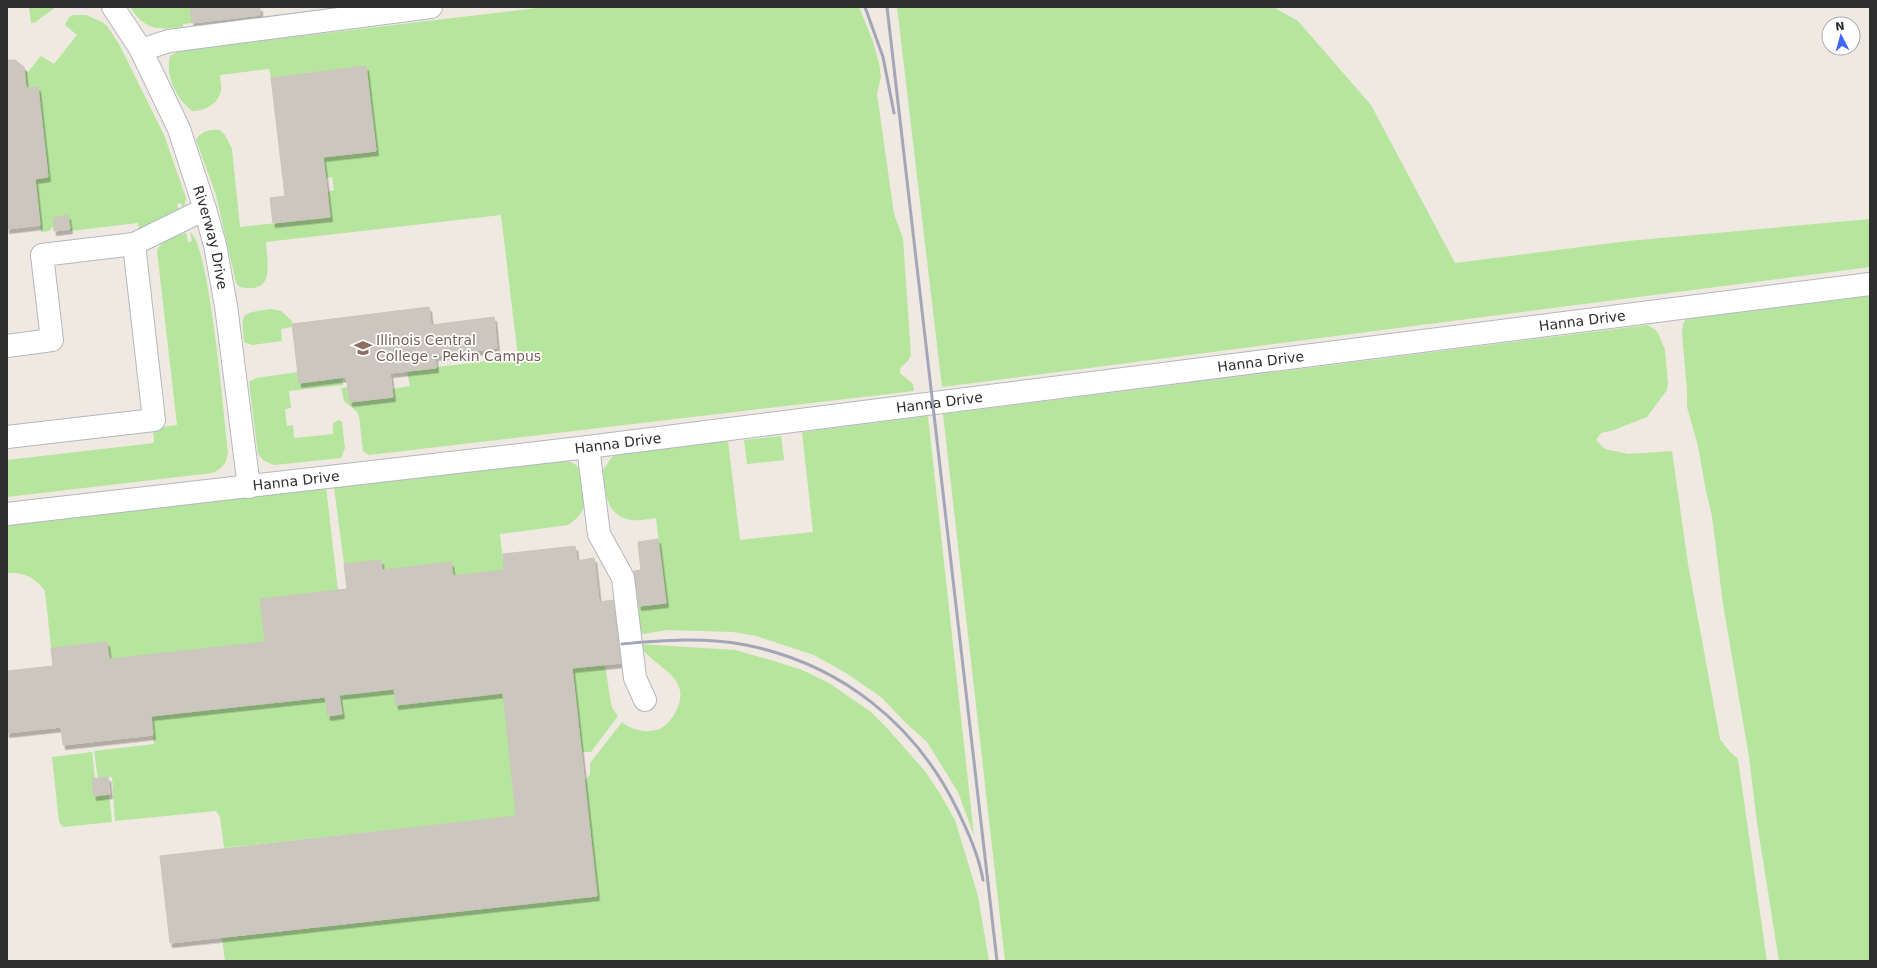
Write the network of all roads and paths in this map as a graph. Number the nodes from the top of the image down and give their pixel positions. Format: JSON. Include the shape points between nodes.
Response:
{"nodes":[{"id":1,"x":113,"y":7,"type":"edge"},
{"id":2,"x":431,"y":7,"type":"edge"},
{"id":3,"x":141,"y":50,"type":"junction"},
{"id":4,"x":205,"y":209,"type":"junction"},
{"id":5,"x":134,"y":244,"type":"junction"},
{"id":6,"x":1870,"y":284,"type":"edge"},
{"id":7,"x":7,"y":346,"type":"edge"},
{"id":8,"x":7,"y":437,"type":"edge"},
{"id":9,"x":588,"y":447,"type":"junction"},
{"id":10,"x":249,"y":487,"type":"junction"},
{"id":11,"x":7,"y":514,"type":"edge"},
{"id":12,"x":645,"y":700,"type":"dead end"}],
"edges":[{"from":1,"to":3,"type":"street","name":"Riverway Drive"},
{"from":2,"to":3,"type":"street","via":[[169,41]]},
{"from":3,"to":4,"type":"street","name":"Riverway Drive","via":[[179,129]]},
{"from":4,"to":5,"type":"street"},
{"from":4,"to":10,"type":"street","name":"Riverway Drive","via":[[216,244]]},
{"from":5,"to":7,"type":"street","via":[[42,255],[52,340]]},
{"from":5,"to":8,"type":"street","via":[[154,420]]},
{"from":6,"to":9,"type":"street","name":"Hanna Drive"},
{"from":9,"to":10,"type":"street","name":"Hanna Drive"},
{"from":9,"to":12,"type":"street","via":[[599,534],[622,578],[634,678]]},
{"from":10,"to":11,"type":"street","name":"Hanna Drive"}]}
